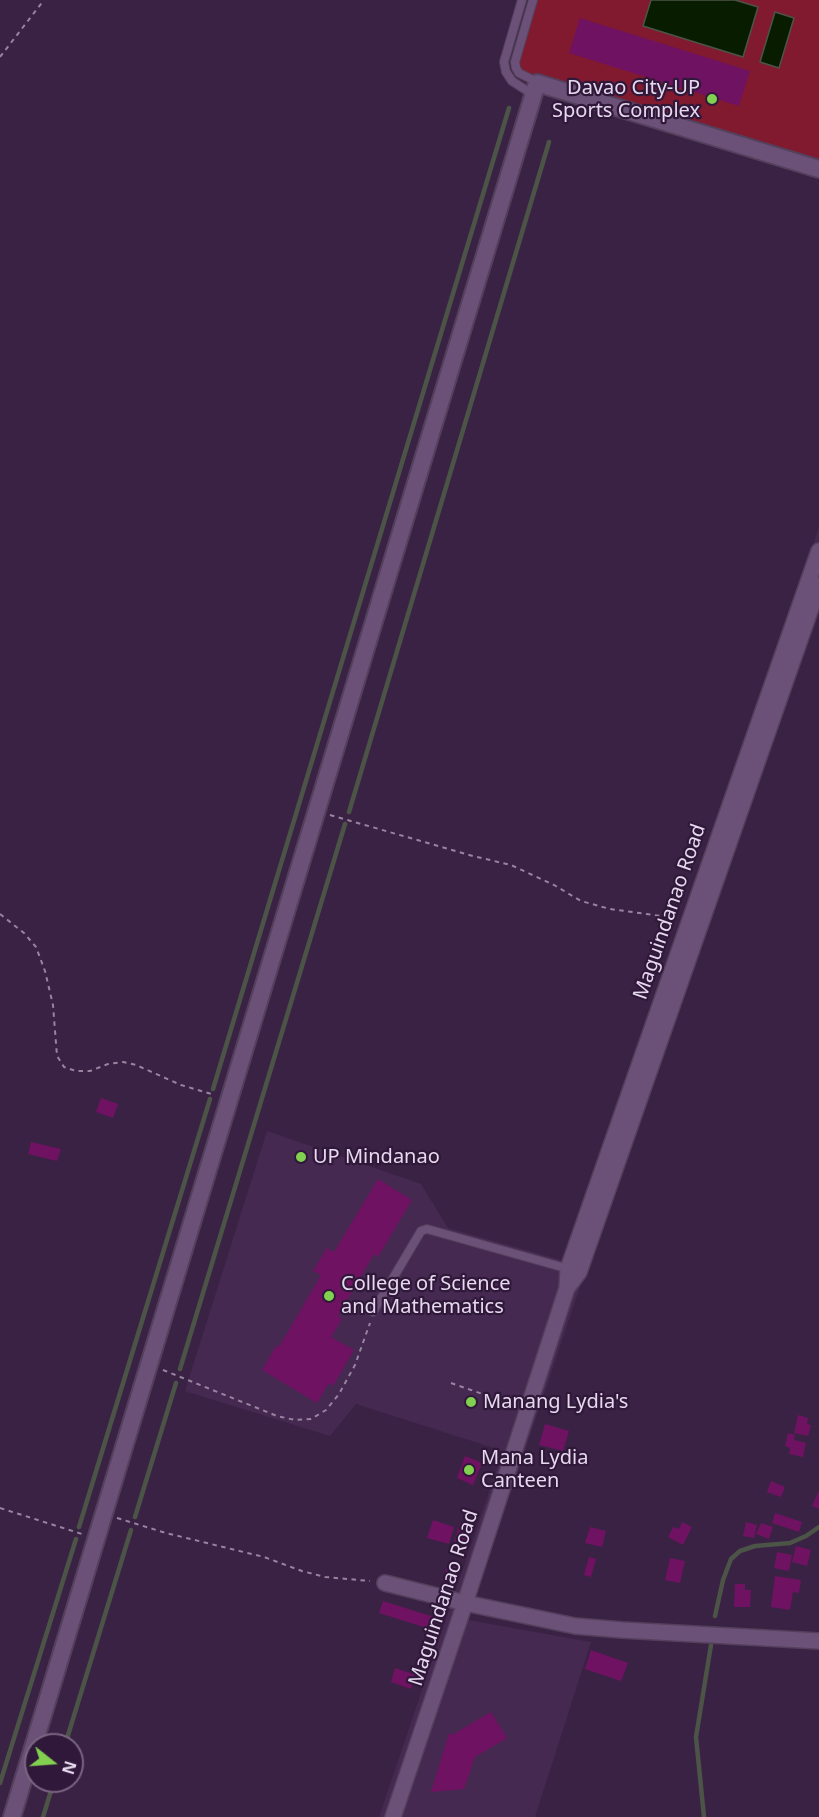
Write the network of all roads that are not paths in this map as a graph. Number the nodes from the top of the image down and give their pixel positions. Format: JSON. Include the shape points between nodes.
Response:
{"nodes":[{"id":1,"x":522,"y":0,"type":"edge"},
{"id":2,"x":533,"y":0,"type":"edge"},
{"id":3,"x":541,"y":89,"type":"junction"},
{"id":4,"x":819,"y":169,"type":"edge"},
{"id":5,"x":819,"y":180,"type":"edge"},
{"id":6,"x":819,"y":551,"type":"edge"},
{"id":7,"x":819,"y":585,"type":"edge"},
{"id":8,"x":345,"y":737,"type":"junction"},
{"id":9,"x":573,"y":1270,"type":"junction"},
{"id":10,"x":373,"y":1312,"type":"road end"},
{"id":11,"x":154,"y":1367,"type":"junction"},
{"id":12,"x":385,"y":1583,"type":"road end"},
{"id":13,"x":465,"y":1603,"type":"junction"},
{"id":14,"x":819,"y":1641,"type":"edge"},
{"id":15,"x":49,"y":1733,"type":"edge"},
{"id":16,"x":31,"y":1793,"type":"edge"},
{"id":17,"x":12,"y":1817,"type":"edge"},
{"id":18,"x":24,"y":1817,"type":"edge"},
{"id":19,"x":393,"y":1817,"type":"edge"}],
"edges":[{"from":1,"to":3,"type":"lane","via":[[504,62],[506,72],[526,90]]},
{"from":2,"to":3,"type":"lane","via":[[515,62],[519,73]]},
{"from":3,"to":4,"type":"street"},
{"from":3,"to":5,"type":"street"},
{"from":3,"to":8,"type":"street"},
{"from":6,"to":9,"type":"street","name":"Maguindanao Road","via":[[689,920]]},
{"from":7,"to":9,"type":"street","name":"Maguindanao Road"},
{"from":8,"to":11,"type":"street","via":[[229,1099]]},
{"from":8,"to":11,"type":"street","via":[[327,814]]},
{"from":9,"to":10,"type":"lane","via":[[427,1229],[421,1231]]},
{"from":9,"to":13,"type":"street","name":"Maguindanao Road"},
{"from":11,"to":15,"type":"street","via":[[114,1517]]},
{"from":11,"to":17,"type":"street","via":[[96,1538]]},
{"from":12,"to":13,"type":"street"},
{"from":13,"to":14,"type":"street","via":[[575,1626]]},
{"from":13,"to":19,"type":"street","name":"Maguindanao Road"},
{"from":16,"to":18,"type":"street"}]}
